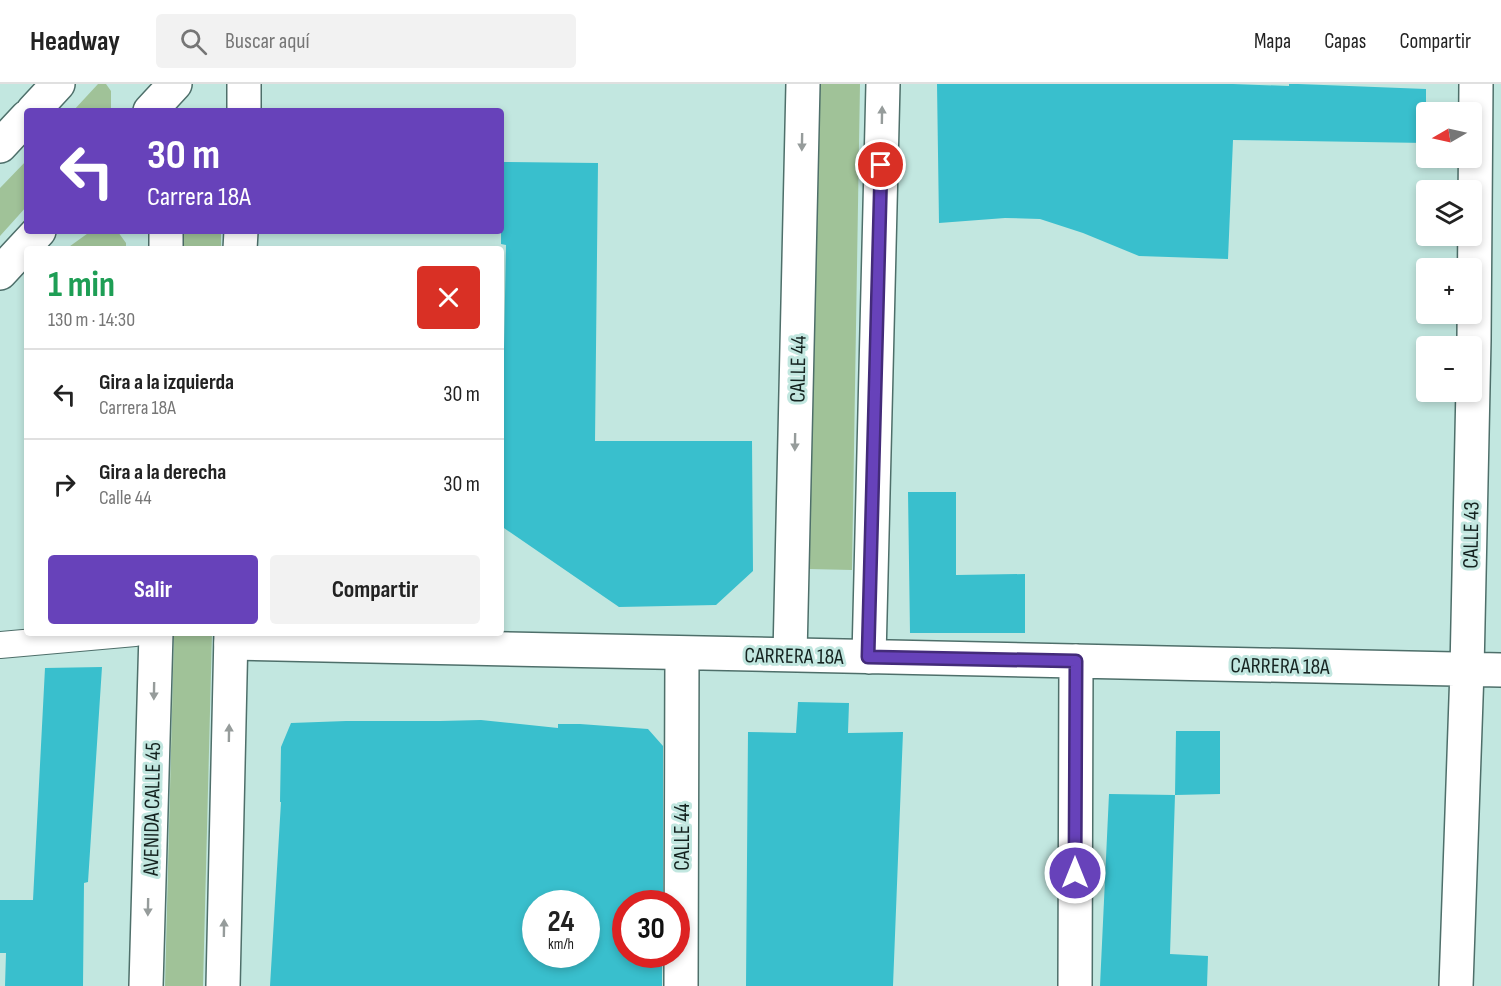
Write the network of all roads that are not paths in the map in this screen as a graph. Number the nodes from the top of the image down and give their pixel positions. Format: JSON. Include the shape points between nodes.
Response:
{"nodes":[{"id":1,"x":58,"y":84,"type":"edge"},
{"id":2,"x":244,"y":84,"type":"edge"},
{"id":3,"x":803,"y":84,"type":"edge"},
{"id":4,"x":883,"y":84,"type":"edge"},
{"id":5,"x":1476,"y":84,"type":"edge"},
{"id":6,"x":36,"y":108,"type":"edge"},
{"id":7,"x":244,"y":108,"type":"edge"},
{"id":8,"x":24,"y":120,"type":"edge"},
{"id":9,"x":0,"y":146,"type":"edge"},
{"id":10,"x":36,"y":234,"type":"edge"},
{"id":11,"x":25,"y":246,"type":"edge"},
{"id":12,"x":24,"y":247,"type":"edge"},
{"id":13,"x":0,"y":273,"type":"edge"},
{"id":14,"x":1487,"y":340,"type":"edge"},
{"id":15,"x":101,"y":636,"type":"edge"},
{"id":16,"x":156,"y":636,"type":"edge"},
{"id":17,"x":231,"y":638,"type":"edge"},
{"id":18,"x":0,"y":645,"type":"edge"},
{"id":19,"x":682,"y":653,"type":"junction"},
{"id":20,"x":790,"y":655,"type":"junction"},
{"id":21,"x":868,"y":657,"type":"junction"},
{"id":22,"x":1076,"y":661,"type":"junction"},
{"id":23,"x":1467,"y":670,"type":"junction"},
{"id":24,"x":1501,"y":670,"type":"edge"},
{"id":25,"x":146,"y":986,"type":"edge"},
{"id":26,"x":223,"y":986,"type":"edge"},
{"id":27,"x":681,"y":986,"type":"edge"},
{"id":28,"x":1075,"y":986,"type":"edge"},
{"id":29,"x":1456,"y":986,"type":"edge"}],
"edges":[{"from":1,"to":6,"type":"street"},
{"from":2,"to":7,"type":"street"},
{"from":3,"to":20,"type":"street","name":"CALLE 44","one_way":true},
{"from":21,"to":4,"type":"street","one_way":true},
{"from":5,"to":14,"type":"street","name":"CALLE 43"},
{"from":8,"to":9,"type":"street"},
{"from":10,"to":11,"type":"street"},
{"from":12,"to":13,"type":"street"},
{"from":14,"to":23,"type":"street","name":"CALLE 43"},
{"from":15,"to":18,"type":"lane"},
{"from":16,"to":25,"type":"street","name":"AVENIDA CALLE 45","one_way":true},
{"from":17,"to":19,"type":"street","name":"CARRERA 18A"},
{"from":26,"to":17,"type":"street","one_way":true},
{"from":19,"to":20,"type":"street","name":"CARRERA 18A"},
{"from":19,"to":27,"type":"street","name":"CALLE 44"},
{"from":20,"to":21,"type":"street","name":"CARRERA 18A"},
{"from":21,"to":22,"type":"street","name":"CARRERA 18A"},
{"from":22,"to":23,"type":"street","name":"CARRERA 18A"},
{"from":22,"to":28,"type":"street"},
{"from":23,"to":24,"type":"street","name":"CARRERA 18A"},
{"from":23,"to":29,"type":"street","name":"CALLE 43"}]}
